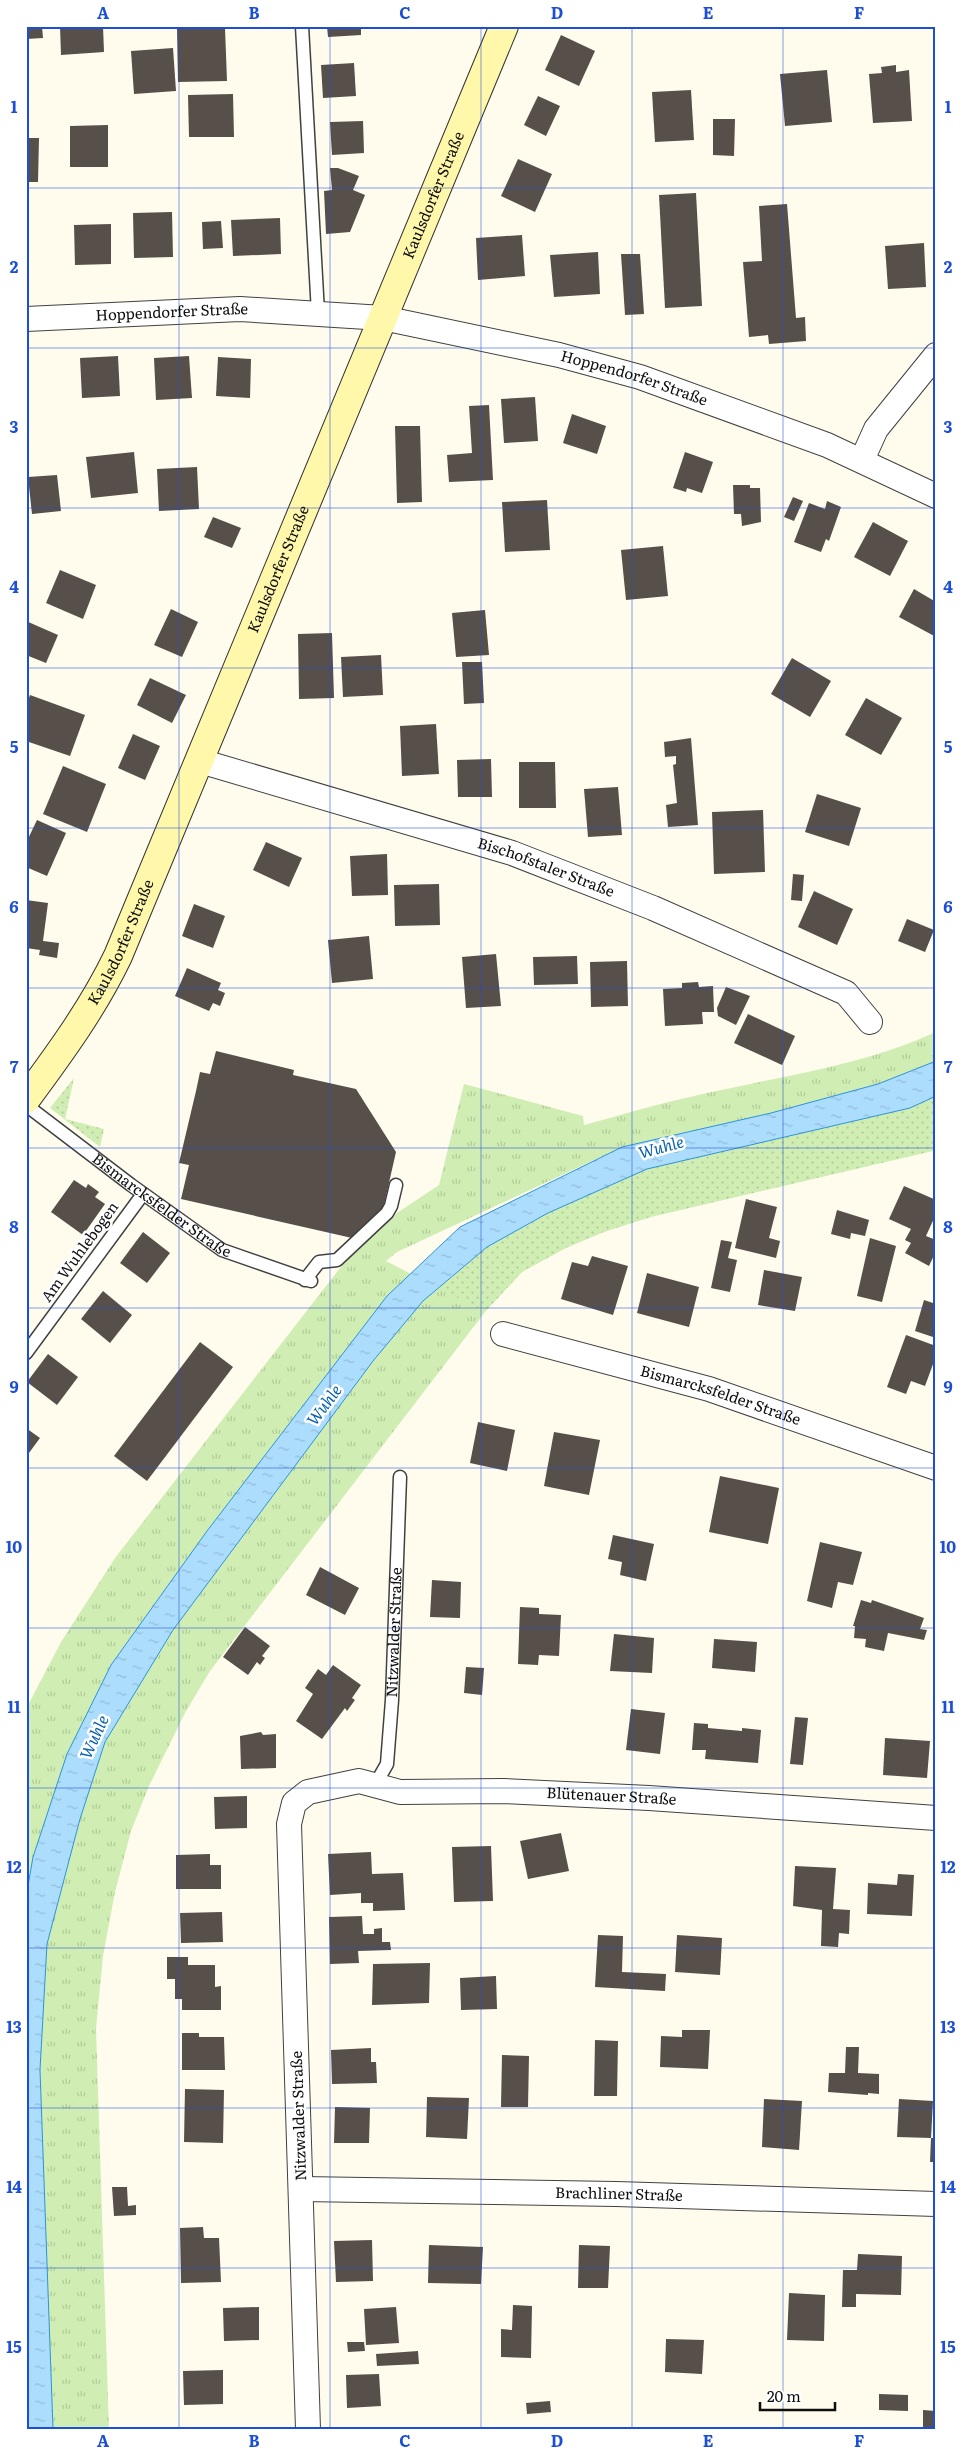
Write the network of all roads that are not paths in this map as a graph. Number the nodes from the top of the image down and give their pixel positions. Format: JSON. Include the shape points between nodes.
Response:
{"nodes":[{"id":1,"x":302,"y":26,"type":"edge"},
{"id":2,"x":504,"y":26,"type":"edge"},
{"id":3,"x":318,"y":313,"type":"junction"},
{"id":4,"x":383,"y":318,"type":"junction"},
{"id":5,"x":26,"y":319,"type":"edge"},
{"id":6,"x":936,"y":354,"type":"edge"},
{"id":7,"x":862,"y":460,"type":"junction"},
{"id":8,"x":936,"y":496,"type":"edge"},
{"id":9,"x":200,"y":761,"type":"junction"},
{"id":10,"x":870,"y":1022,"type":"dead end"},
{"id":11,"x":26,"y":1099,"type":"edge"},
{"id":12,"x":26,"y":1105,"type":"edge"},
{"id":13,"x":396,"y":1185,"type":"dead end"},
{"id":14,"x":143,"y":1194,"type":"junction"},
{"id":15,"x":503,"y":1334,"type":"dead end"},
{"id":16,"x":26,"y":1353,"type":"edge"},
{"id":17,"x":936,"y":1468,"type":"edge"},
{"id":18,"x":400,"y":1477,"type":"dead end"},
{"id":19,"x":375,"y":1785,"type":"junction"},
{"id":20,"x":294,"y":1803,"type":"joint"},
{"id":21,"x":936,"y":1818,"type":"edge"},
{"id":22,"x":301,"y":2189,"type":"junction"},
{"id":23,"x":936,"y":2204,"type":"edge"},
{"id":24,"x":308,"y":2429,"type":"edge"}],
"edges":[{"from":1,"to":3,"type":"lane"},
{"from":2,"to":4,"type":"main road","name":"Kaulsdorfer Straße"},
{"from":3,"to":4,"type":"street","name":"Hoppendorfer Straße"},
{"from":3,"to":5,"type":"street","name":"Hoppendorfer Straße","via":[[240,309]]},
{"from":4,"to":7,"type":"street","name":"Hoppendorfer Straße","via":[[559,355],[640,377]]},
{"from":4,"to":9,"type":"main road","name":"Kaulsdorfer Straße"},
{"from":6,"to":7,"type":"street","via":[[876,429]]},
{"from":7,"to":8,"type":"street","name":"Hoppendorfer Straße"},
{"from":9,"to":10,"type":"street","name":"Bischofstaler Straße","via":[[512,853],[568,873],[846,993]]},
{"from":9,"to":11,"type":"main road","name":"Kaulsdorfer Straße","via":[[105,984],[66,1046]]},
{"from":12,"to":14,"type":"lane","name":"Bismarcksfelder Straße"},
{"from":13,"to":14,"type":"lane","name":"Bismarcksfelder Straße","via":[[387,1213],[337,1260],[319,1262],[308,1280],[222,1250]]},
{"from":14,"to":16,"type":"lane","name":"Am Wuhlebogen"},
{"from":15,"to":17,"type":"street","name":"Bismarcksfelder Straße","via":[[709,1389]]},
{"from":18,"to":19,"type":"lane","name":"Nitzwalder Straße","via":[[388,1764]]},
{"from":19,"to":20,"type":"street","name":"Blütenauer Straße","via":[[359,1780],[325,1787],[308,1792]]},
{"from":19,"to":21,"type":"street","name":"Blütenauer Straße","via":[[400,1792],[503,1790]]},
{"from":20,"to":22,"type":"street","name":"Nitzwalder Straße","via":[[289,1824]]},
{"from":22,"to":23,"type":"street","name":"Brachliner Straße"},
{"from":22,"to":24,"type":"street","name":"Nitzwalder Straße"}]}
